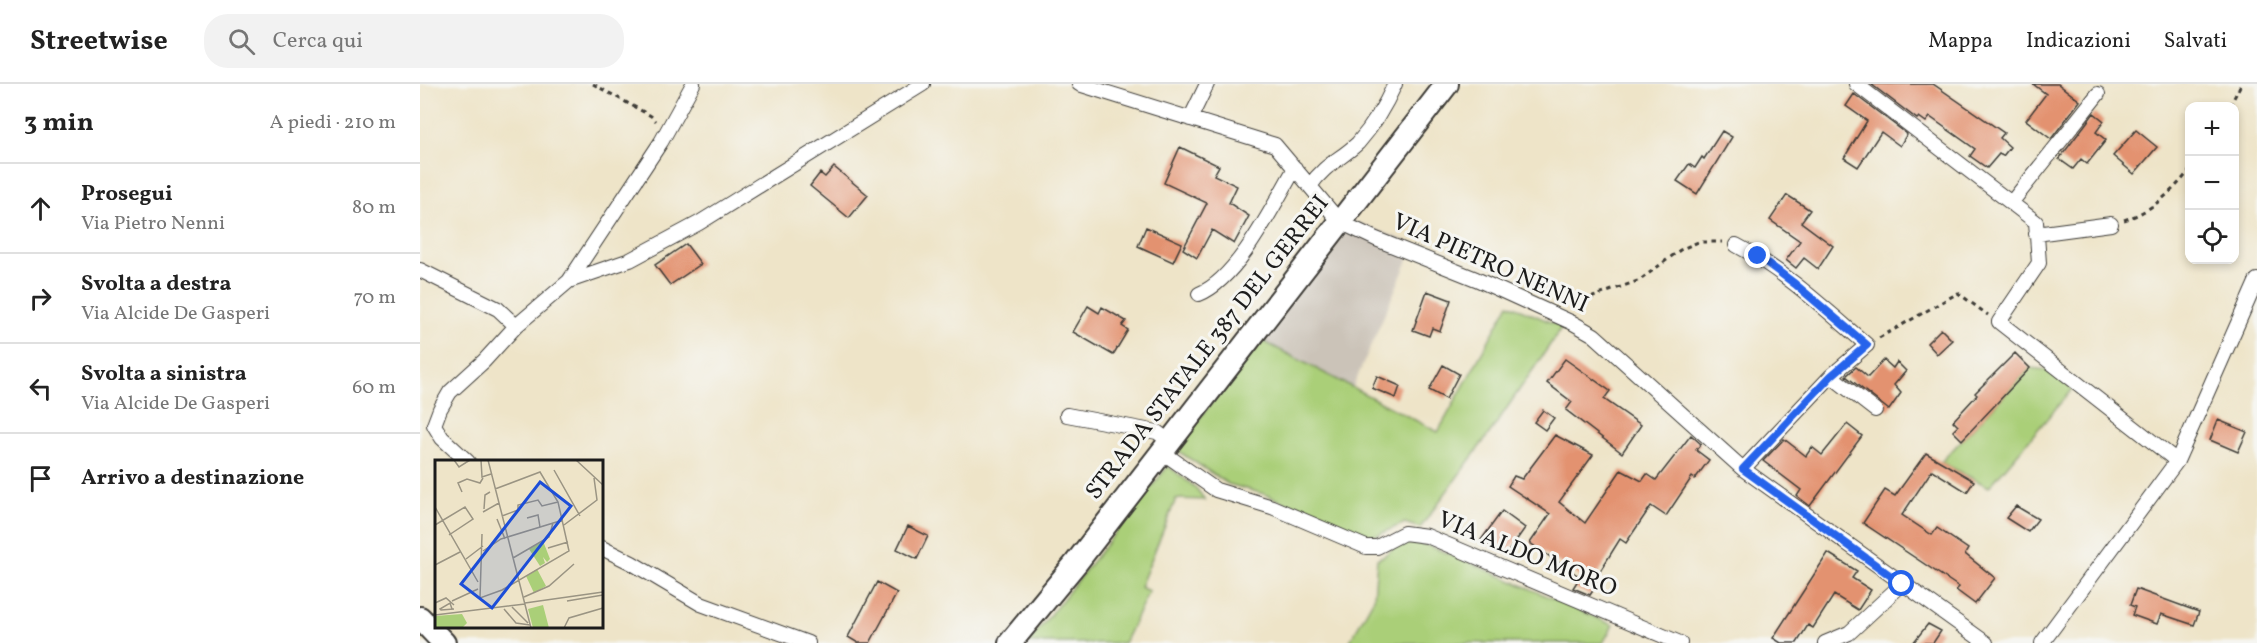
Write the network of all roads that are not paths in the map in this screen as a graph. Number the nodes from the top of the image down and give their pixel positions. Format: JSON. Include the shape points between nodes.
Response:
{"nodes":[{"id":1,"x":693,"y":84,"type":"edge"},
{"id":2,"x":923,"y":84,"type":"edge"},
{"id":3,"x":1079,"y":84,"type":"edge"},
{"id":4,"x":1208,"y":84,"type":"edge"},
{"id":5,"x":1395,"y":84,"type":"edge"},
{"id":6,"x":1447,"y":84,"type":"edge"},
{"id":7,"x":1857,"y":84,"type":"edge"},
{"id":8,"x":2098,"y":94,"type":"dead end"},
{"id":9,"x":1190,"y":119,"type":"junction"},
{"id":10,"x":1295,"y":168,"type":"junction"},
{"id":11,"x":1310,"y":186,"type":"junction"},
{"id":12,"x":2011,"y":203,"type":"junction"},
{"id":13,"x":1340,"y":222,"type":"junction"},
{"id":14,"x":2111,"y":224,"type":"road end"},
{"id":15,"x":2036,"y":234,"type":"junction"},
{"id":16,"x":1736,"y":245,"type":"road end"},
{"id":17,"x":420,"y":270,"type":"edge"},
{"id":18,"x":2257,"y":280,"type":"edge"},
{"id":19,"x":569,"y":281,"type":"junction"},
{"id":20,"x":1199,"y":294,"type":"dead end"},
{"id":21,"x":516,"y":326,"type":"junction"},
{"id":22,"x":1831,"y":376,"type":"junction"},
{"id":23,"x":1875,"y":410,"type":"dead end"},
{"id":24,"x":1067,"y":415,"type":"dead end"},
{"id":25,"x":1166,"y":447,"type":"junction"},
{"id":26,"x":466,"y":460,"type":"edge"},
{"id":27,"x":2177,"y":461,"type":"junction"},
{"id":28,"x":1743,"y":469,"type":"junction"},
{"id":29,"x":603,"y":548,"type":"edge"},
{"id":30,"x":1902,"y":584,"type":"junction"},
{"id":31,"x":420,"y":618,"type":"edge"},
{"id":32,"x":444,"y":643,"type":"edge"},
{"id":33,"x":808,"y":643,"type":"edge"},
{"id":34,"x":1010,"y":643,"type":"edge"},
{"id":35,"x":1680,"y":643,"type":"edge"},
{"id":36,"x":1825,"y":643,"type":"edge"},
{"id":37,"x":1986,"y":643,"type":"edge"},
{"id":38,"x":2042,"y":643,"type":"edge"}],
"edges":[{"from":1,"to":19,"type":"street","via":[[666,133]]},
{"from":2,"to":19,"type":"street","via":[[699,224],[630,260]]},
{"from":3,"to":9,"type":"street"},
{"from":4,"to":9,"type":"street"},
{"from":5,"to":11,"type":"street","via":[[1381,114],[1357,143],[1320,171]]},
{"from":6,"to":13,"type":"main road","name":"STRADA STATALE 387 DEL GERREI"},
{"from":7,"to":12,"type":"street"},
{"from":8,"to":12,"type":"street"},
{"from":9,"to":10,"type":"street","via":[[1275,145]]},
{"from":10,"to":11,"type":"street"},
{"from":10,"to":20,"type":"street","via":[[1231,270],[1211,289]]},
{"from":11,"to":13,"type":"street"},
{"from":12,"to":15,"type":"street","via":[[2036,222]]},
{"from":13,"to":25,"type":"main road","name":"STRADA STATALE 387 DEL GERREI"},
{"from":13,"to":28,"type":"street","name":"VIA PIETRO NENNI","via":[[1594,335]]},
{"from":14,"to":15,"type":"street"},
{"from":15,"to":27,"type":"street","via":[[2039,263],[1999,322]]},
{"from":16,"to":22,"type":"street","via":[[1795,284],[1867,345]]},
{"from":17,"to":21,"type":"street","via":[[498,309]]},
{"from":18,"to":27,"type":"street"},
{"from":19,"to":21,"type":"street"},
{"from":21,"to":26,"type":"street","via":[[450,392],[434,425]]},
{"from":22,"to":23,"type":"street"},
{"from":22,"to":28,"type":"street"},
{"from":24,"to":25,"type":"street","name":"VIA ALDO MORO","via":[[1156,432]]},
{"from":25,"to":34,"type":"main road","name":"STRADA STATALE 387 DEL GERREI"},
{"from":25,"to":35,"type":"street","name":"VIA ALDO MORO","via":[[1216,490],[1272,507],[1366,547],[1377,547],[1404,533],[1427,536]]},
{"from":27,"to":38,"type":"street"},
{"from":28,"to":30,"type":"street","name":"VIA PIETRO NENNI"},
{"from":29,"to":33,"type":"street","via":[[701,604]]},
{"from":30,"to":36,"type":"street","via":[[1849,633]]},
{"from":30,"to":37,"type":"street","name":"VIA PIETRO NENNI"},
{"from":31,"to":32,"type":"main road"}]}
